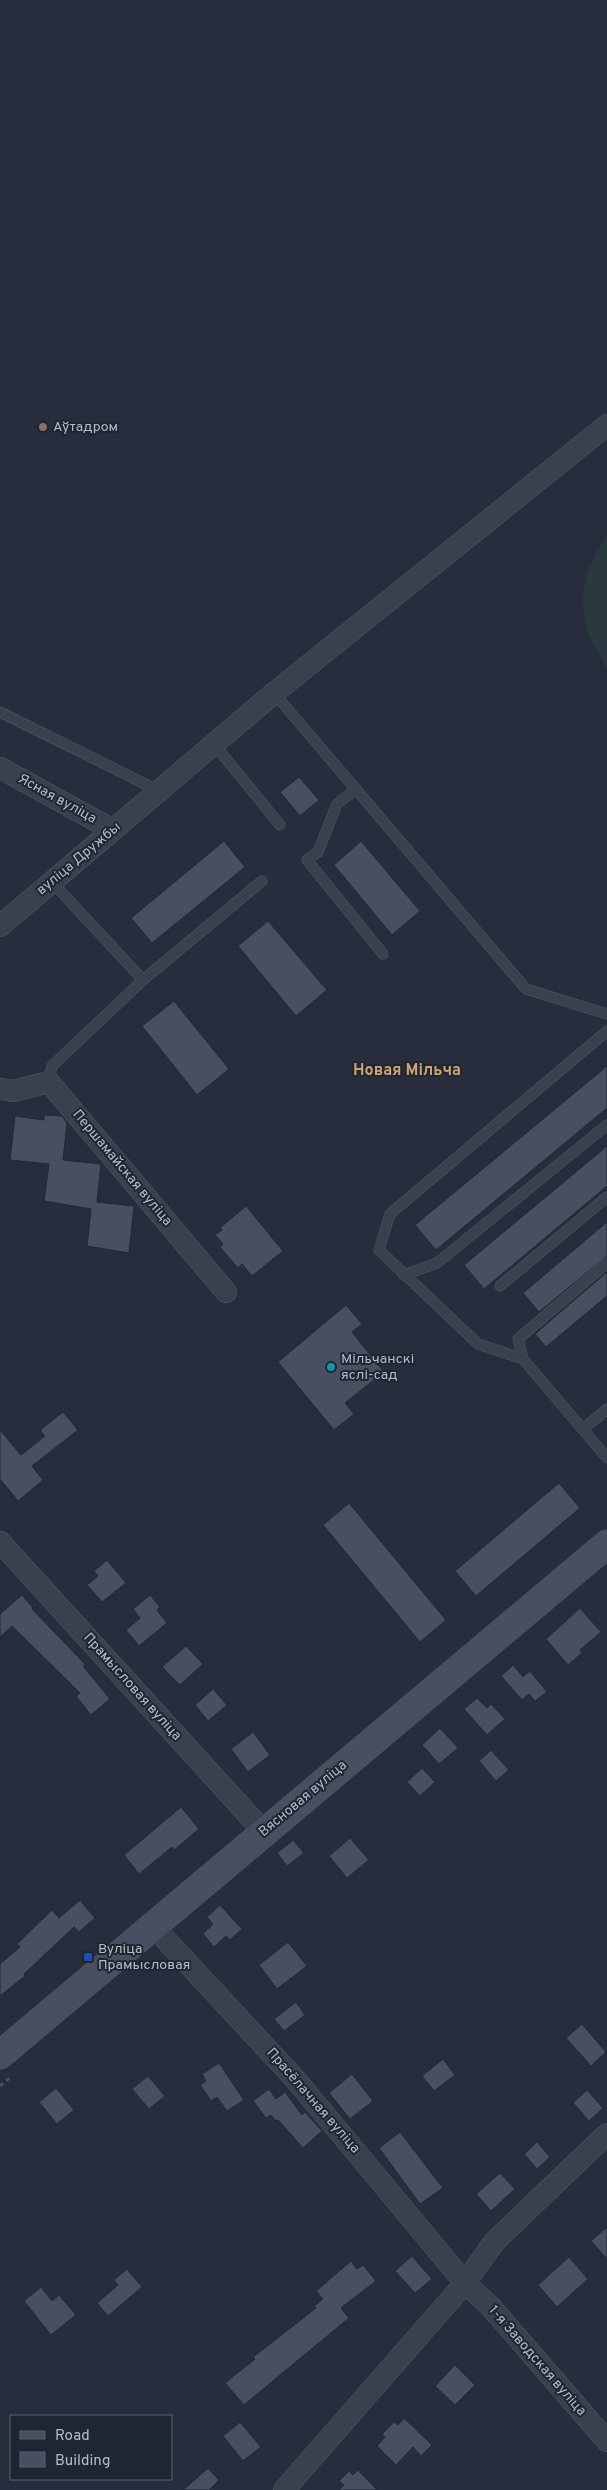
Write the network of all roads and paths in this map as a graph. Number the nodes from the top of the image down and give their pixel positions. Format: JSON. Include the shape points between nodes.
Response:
{"nodes":[{"id":1,"x":607,"y":425,"type":"edge"},
{"id":2,"x":274,"y":693,"type":"junction"},
{"id":3,"x":0,"y":712,"type":"edge"},
{"id":4,"x":214,"y":744,"type":"junction"},
{"id":5,"x":0,"y":768,"type":"edge"},
{"id":6,"x":356,"y":789,"type":"junction"},
{"id":7,"x":159,"y":791,"type":"junction"},
{"id":8,"x":280,"y":825,"type":"dead end"},
{"id":9,"x":113,"y":830,"type":"junction"},
{"id":10,"x":262,"y":881,"type":"dead end"},
{"id":11,"x":52,"y":882,"type":"junction"},
{"id":12,"x":0,"y":926,"type":"edge"},
{"id":13,"x":383,"y":954,"type":"dead end"},
{"id":14,"x":143,"y":980,"type":"junction"},
{"id":15,"x":607,"y":1014,"type":"edge"},
{"id":16,"x":607,"y":1031,"type":"edge"},
{"id":17,"x":49,"y":1082,"type":"junction"},
{"id":18,"x":0,"y":1089,"type":"edge"},
{"id":19,"x":607,"y":1125,"type":"edge"},
{"id":20,"x":607,"y":1197,"type":"edge"},
{"id":21,"x":607,"y":1263,"type":"edge"},
{"id":22,"x":404,"y":1275,"type":"junction"},
{"id":23,"x":500,"y":1286,"type":"dead end"},
{"id":24,"x":226,"y":1292,"type":"dead end"},
{"id":25,"x":523,"y":1359,"type":"junction"},
{"id":26,"x":607,"y":1408,"type":"edge"},
{"id":27,"x":583,"y":1429,"type":"junction"},
{"id":28,"x":607,"y":1458,"type":"edge"},
{"id":29,"x":0,"y":1542,"type":"edge"},
{"id":30,"x":607,"y":1544,"type":"edge"},
{"id":31,"x":264,"y":1832,"type":"junction"},
{"id":32,"x":153,"y":1926,"type":"junction"},
{"id":33,"x":5,"y":2066,"type":"edge"},
{"id":34,"x":0,"y":2086,"type":"edge"},
{"id":35,"x":607,"y":2134,"type":"edge"},
{"id":36,"x":465,"y":2283,"type":"junction"},
{"id":37,"x":607,"y":2441,"type":"edge"},
{"id":38,"x":284,"y":2490,"type":"edge"}],
"edges":[{"from":1,"to":2,"type":"street","name":"вуліца Дружбы"},
{"from":2,"to":4,"type":"street","name":"вуліца Дружбы"},
{"from":2,"to":6,"type":"lane"},
{"from":3,"to":7,"type":"lane"},
{"from":4,"to":7,"type":"street","name":"вуліца Дружбы"},
{"from":4,"to":8,"type":"lane"},
{"from":5,"to":9,"type":"street","name":"Ясная вуліца"},
{"from":6,"to":13,"type":"lane","via":[[337,804],[318,852],[307,860]]},
{"from":6,"to":15,"type":"lane","via":[[526,989]]},
{"from":7,"to":9,"type":"street","name":"вуліца Дружбы"},
{"from":9,"to":11,"type":"street","name":"вуліца Дружбы"},
{"from":10,"to":14,"type":"lane"},
{"from":11,"to":12,"type":"street","name":"вуліца Дружбы"},
{"from":11,"to":14,"type":"lane"},
{"from":14,"to":17,"type":"lane","via":[[52,1066]]},
{"from":16,"to":22,"type":"lane","via":[[390,1214],[379,1250]]},
{"from":17,"to":18,"type":"street","via":[[14,1091]]},
{"from":17,"to":24,"type":"street","name":"Першамайская вуліца"},
{"from":19,"to":22,"type":"lane","via":[[437,1263]]},
{"from":20,"to":23,"type":"lane"},
{"from":21,"to":25,"type":"lane","via":[[518,1340]]},
{"from":22,"to":25,"type":"lane","via":[[478,1344]]},
{"from":25,"to":27,"type":"lane"},
{"from":26,"to":27,"type":"lane"},
{"from":27,"to":28,"type":"lane"},
{"from":29,"to":31,"type":"street","name":"Прамысловая вуліца"},
{"from":30,"to":31,"type":"street","name":"Вясновая вуліца"},
{"from":31,"to":32,"type":"street","name":"Вясновая вуліца"},
{"from":32,"to":33,"type":"street","name":"Вясновая вуліца"},
{"from":32,"to":36,"type":"street","name":"Прасёлачная вуліца","via":[[296,2080]]},
{"from":33,"to":34,"type":"path"},
{"from":35,"to":36,"type":"street","via":[[494,2240]]},
{"from":36,"to":37,"type":"street","name":"1-я Заводская вуліца","via":[[490,2306]]},
{"from":36,"to":38,"type":"street"}]}
